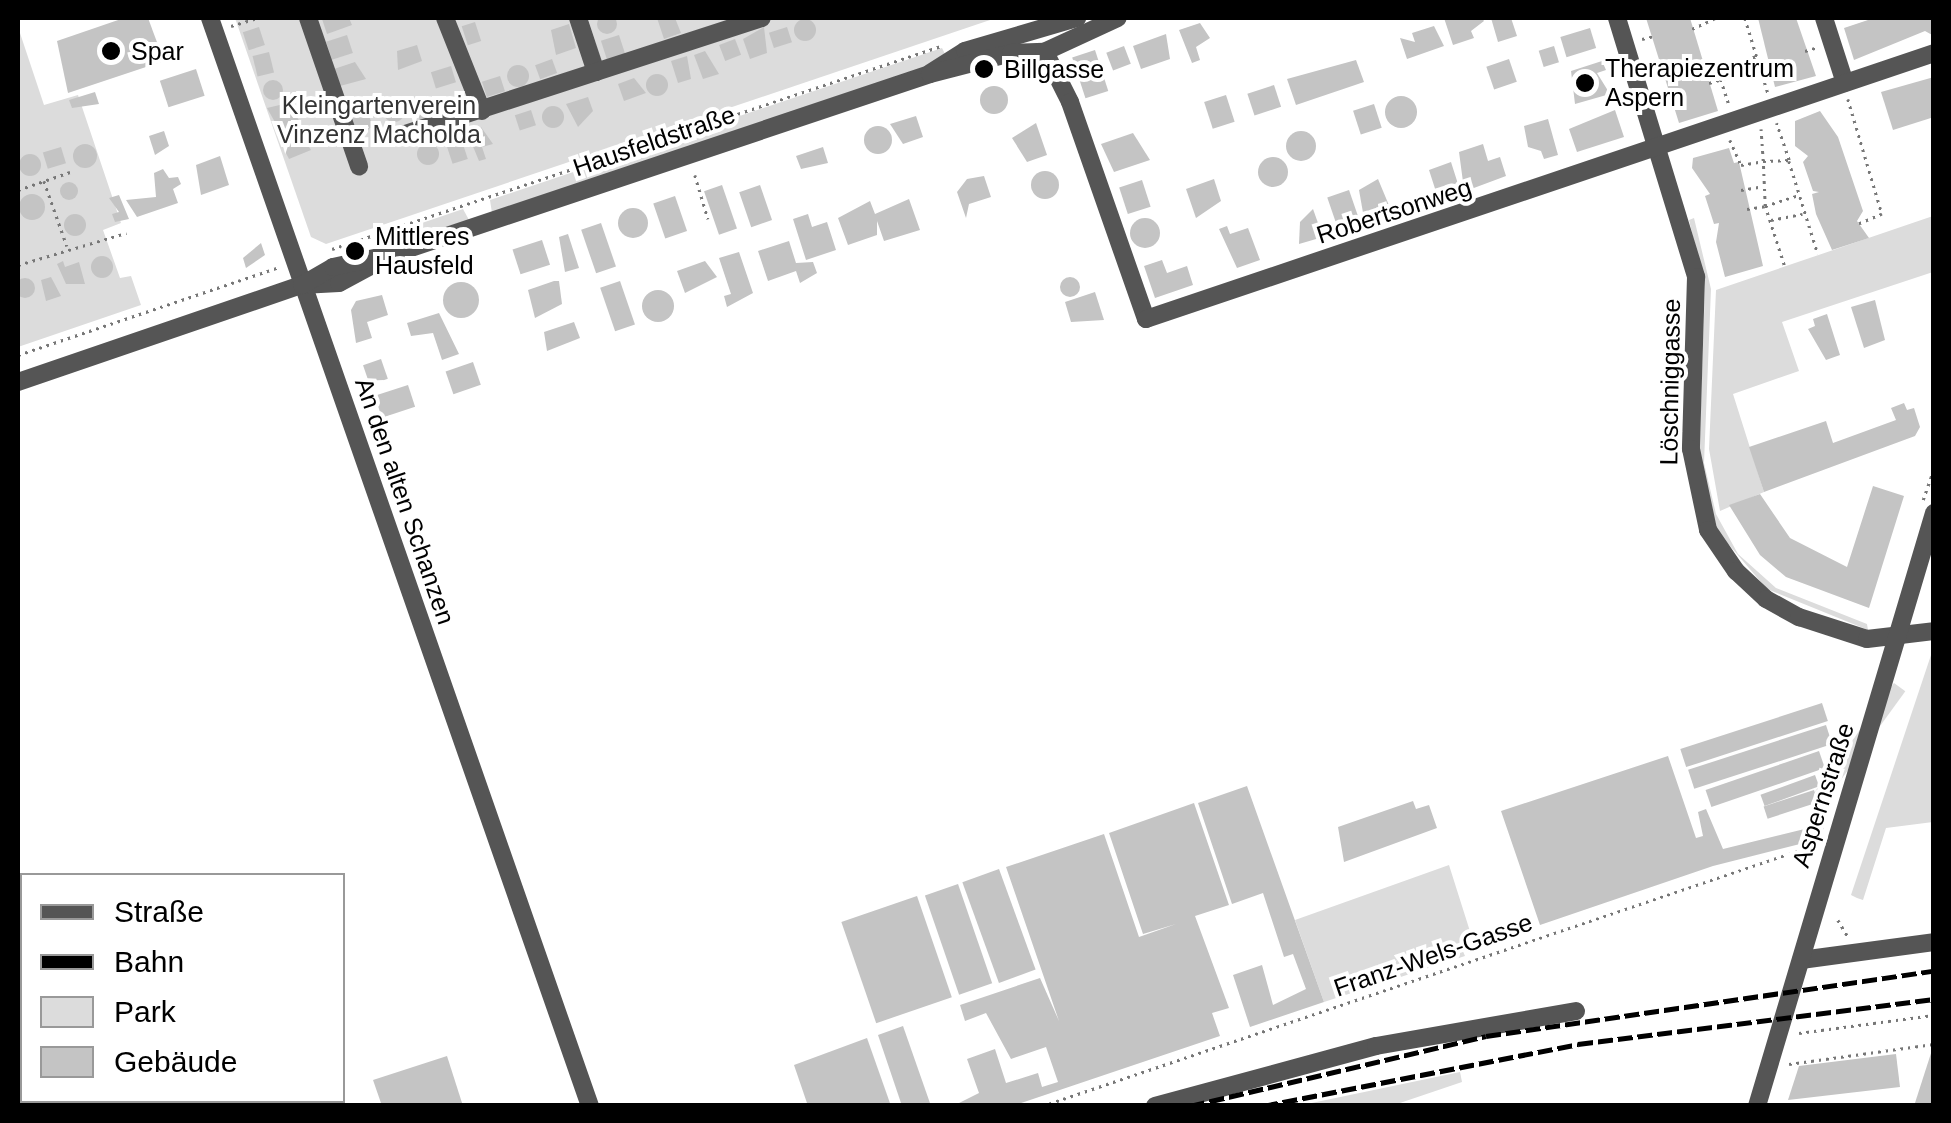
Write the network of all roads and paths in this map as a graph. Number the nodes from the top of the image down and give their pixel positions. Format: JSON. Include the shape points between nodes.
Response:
{"nodes":[{"id":1,"x":210,"y":18,"type":"edge"},
{"id":2,"x":257,"y":18,"type":"edge"},
{"id":3,"x":308,"y":18,"type":"edge"},
{"id":4,"x":445,"y":18,"type":"edge"},
{"id":5,"x":578,"y":18,"type":"edge"},
{"id":6,"x":762,"y":18,"type":"edge"},
{"id":7,"x":1077,"y":18,"type":"edge"},
{"id":8,"x":1118,"y":18,"type":"edge"},
{"id":9,"x":1618,"y":18,"type":"edge"},
{"id":10,"x":1716,"y":18,"type":"edge"},
{"id":11,"x":1745,"y":18,"type":"edge"},
{"id":12,"x":1824,"y":18,"type":"edge"},
{"id":13,"x":1705,"y":19,"type":"edge"},
{"id":14,"x":718,"y":24,"type":"edge"},
{"id":15,"x":232,"y":26,"type":"dead end"},
{"id":16,"x":1692,"y":29,"type":"dead end"},
{"id":17,"x":1038,"y":35,"type":"edge"},
{"id":18,"x":1654,"y":36,"type":"dead end"},
{"id":19,"x":1642,"y":39,"type":"dead end"},
{"id":20,"x":942,"y":45,"type":"dead end"},
{"id":21,"x":1819,"y":47,"type":"dead end"},
{"id":22,"x":1805,"y":51,"type":"dead end"},
{"id":23,"x":1934,"y":54,"type":"edge"},
{"id":24,"x":1757,"y":56,"type":"junction"},
{"id":25,"x":1760,"y":67,"type":"junction"},
{"id":26,"x":596,"y":72,"type":"junction"},
{"id":27,"x":1720,"y":80,"type":"junction"},
{"id":28,"x":1709,"y":82,"type":"dead end"},
{"id":29,"x":1845,"y":83,"type":"junction"},
{"id":30,"x":1672,"y":96,"type":"dead end"},
{"id":31,"x":1660,"y":100,"type":"dead end"},
{"id":32,"x":1770,"y":100,"type":"dead end"},
{"id":33,"x":482,"y":110,"type":"junction"},
{"id":34,"x":1731,"y":114,"type":"dead end"},
{"id":35,"x":1776,"y":122,"type":"dead end"},
{"id":36,"x":1761,"y":127,"type":"dead end"},
{"id":37,"x":405,"y":134,"type":"dead end"},
{"id":38,"x":1730,"y":139,"type":"dead end"},
{"id":39,"x":1659,"y":150,"type":"junction"},
{"id":40,"x":1788,"y":160,"type":"junction"},
{"id":41,"x":1763,"y":161,"type":"junction"},
{"id":42,"x":359,"y":166,"type":"dead end"},
{"id":43,"x":70,"y":172,"type":"dead end"},
{"id":44,"x":695,"y":175,"type":"dead end"},
{"id":45,"x":44,"y":181,"type":"junction"},
{"id":46,"x":1764,"y":186,"type":"junction"},
{"id":47,"x":18,"y":190,"type":"edge"},
{"id":48,"x":1741,"y":190,"type":"dead end"},
{"id":49,"x":1799,"y":195,"type":"junction"},
{"id":50,"x":1765,"y":206,"type":"junction"},
{"id":51,"x":1747,"y":209,"type":"dead end"},
{"id":52,"x":1804,"y":213,"type":"junction"},
{"id":53,"x":708,"y":219,"type":"dead end"},
{"id":54,"x":1770,"y":220,"type":"junction"},
{"id":55,"x":1858,"y":224,"type":"dead end"},
{"id":56,"x":126,"y":233,"type":"dead end"},
{"id":57,"x":68,"y":248,"type":"junction"},
{"id":58,"x":324,"y":252,"type":"dead end"},
{"id":59,"x":1818,"y":254,"type":"dead end"},
{"id":60,"x":295,"y":262,"type":"junction"},
{"id":61,"x":18,"y":265,"type":"edge"},
{"id":62,"x":1784,"y":265,"type":"dead end"},
{"id":63,"x":302,"y":286,"type":"junction"},
{"id":64,"x":18,"y":354,"type":"edge"},
{"id":65,"x":18,"y":382,"type":"edge"},
{"id":66,"x":1934,"y":513,"type":"edge"},
{"id":67,"x":1934,"y":631,"type":"edge"},
{"id":68,"x":1894,"y":639,"type":"junction"},
{"id":69,"x":1835,"y":838,"type":"junction"},
{"id":70,"x":1934,"y":942,"type":"edge"},
{"id":71,"x":1801,"y":960,"type":"junction"},
{"id":72,"x":1576,"y":1012,"type":"dead end"},
{"id":73,"x":1934,"y":1015,"type":"edge"},
{"id":74,"x":1799,"y":1033,"type":"dead end"},
{"id":75,"x":1934,"y":1044,"type":"edge"},
{"id":76,"x":1789,"y":1064,"type":"dead end"},
{"id":77,"x":1756,"y":1101,"type":"edge"},
{"id":78,"x":590,"y":1106,"type":"edge"},
{"id":79,"x":1042,"y":1106,"type":"edge"},
{"id":80,"x":1155,"y":1106,"type":"edge"}],
"edges":[{"from":1,"to":60,"type":"street","name":"An den alten Schanzen"},
{"from":2,"to":15,"type":"path"},
{"from":3,"to":42,"type":"street"},
{"from":4,"to":33,"type":"street"},
{"from":5,"to":26,"type":"street"},
{"from":6,"to":14,"type":"street"},
{"from":7,"to":17,"type":"street","name":"Hausfeldstraße"},
{"from":8,"to":17,"type":"street","name":"Hausfeldstraße"},
{"from":9,"to":39,"type":"street","name":"Löschniggasse"},
{"from":10,"to":13,"type":"path"},
{"from":11,"to":24,"type":"path"},
{"from":12,"to":29,"type":"street"},
{"from":13,"to":16,"type":"path"},
{"from":14,"to":26,"type":"street"},
{"from":17,"to":39,"type":"street","name":"Robertsonweg","via":[[1070,102],[1146,319]]},
{"from":17,"to":63,"type":"street","name":"Hausfeldstraße","via":[[393,254],[333,266]]},
{"from":18,"to":19,"type":"path"},
{"from":20,"to":58,"type":"path"},
{"from":21,"to":22,"type":"path"},
{"from":23,"to":29,"type":"street","name":"Robertsonweg"},
{"from":24,"to":25,"type":"path"},
{"from":24,"to":27,"type":"path","via":[[1717,69]]},
{"from":25,"to":27,"type":"path"},
{"from":25,"to":32,"type":"path"},
{"from":26,"to":33,"type":"street"},
{"from":27,"to":28,"type":"path"},
{"from":27,"to":34,"type":"path"},
{"from":29,"to":39,"type":"street","name":"Robertsonweg"},
{"from":29,"to":55,"type":"path","via":[[1882,214]]},
{"from":30,"to":31,"type":"path"},
{"from":33,"to":37,"type":"street"},
{"from":35,"to":40,"type":"path"},
{"from":36,"to":41,"type":"path"},
{"from":38,"to":41,"type":"path","via":[[1741,165]]},
{"from":39,"to":68,"type":"street","name":"Löschniggasse","via":[[1696,277],[1691,449],[1708,530],[1766,600],[1867,638]]},
{"from":40,"to":41,"type":"path"},
{"from":40,"to":49,"type":"path"},
{"from":41,"to":46,"type":"path"},
{"from":43,"to":45,"type":"path"},
{"from":44,"to":53,"type":"path"},
{"from":45,"to":47,"type":"path"},
{"from":45,"to":57,"type":"path"},
{"from":46,"to":48,"type":"path"},
{"from":46,"to":50,"type":"path"},
{"from":49,"to":50,"type":"path"},
{"from":49,"to":52,"type":"path"},
{"from":50,"to":51,"type":"path"},
{"from":50,"to":54,"type":"path"},
{"from":52,"to":54,"type":"path"},
{"from":52,"to":59,"type":"path"},
{"from":54,"to":62,"type":"path"},
{"from":56,"to":57,"type":"path"},
{"from":57,"to":61,"type":"path"},
{"from":60,"to":63,"type":"street","name":"An den alten Schanzen"},
{"from":60,"to":64,"type":"path"},
{"from":63,"to":65,"type":"street","name":"Hausfeldstraße"},
{"from":63,"to":78,"type":"street","name":"An den alten Schanzen"},
{"from":66,"to":68,"type":"street","name":"Aspernstraße"},
{"from":67,"to":68,"type":"street"},
{"from":68,"to":69,"type":"street","name":"Aspernstraße"},
{"from":69,"to":71,"type":"street","name":"Aspernstraße"},
{"from":69,"to":79,"type":"path","name":"Franz-Wels-Gasse"},
{"from":70,"to":71,"type":"street"},
{"from":71,"to":77,"type":"street","name":"Aspernstraße"},
{"from":72,"to":80,"type":"street","via":[[1358,1050]]},
{"from":73,"to":74,"type":"path"},
{"from":75,"to":76,"type":"path"}]}
